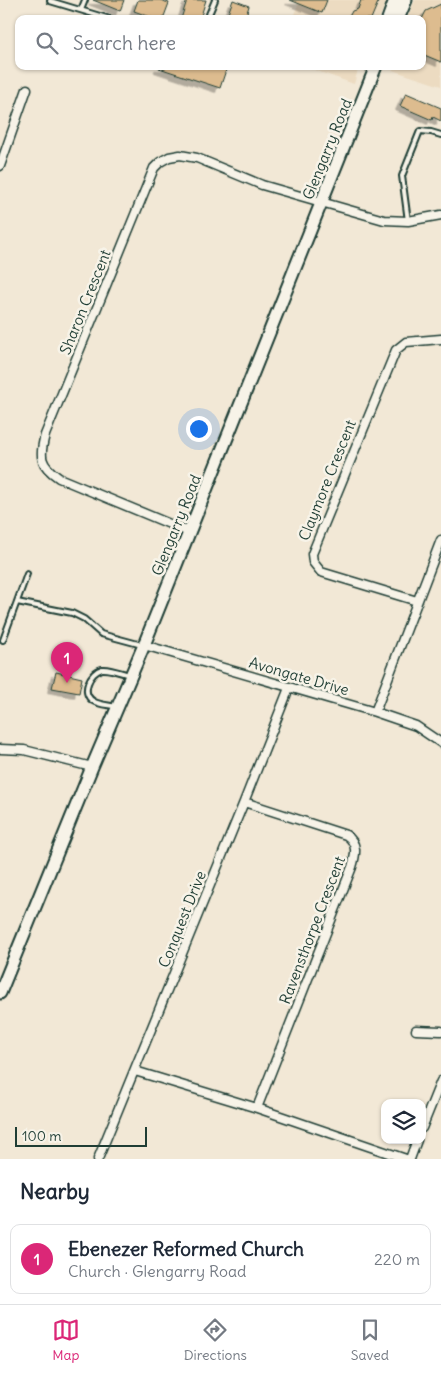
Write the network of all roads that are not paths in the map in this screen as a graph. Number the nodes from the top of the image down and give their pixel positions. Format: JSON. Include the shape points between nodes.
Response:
{"nodes":[{"id":1,"x":85,"y":0,"type":"edge"},
{"id":2,"x":215,"y":0,"type":"edge"},
{"id":3,"x":395,"y":0,"type":"edge"},
{"id":4,"x":406,"y":0,"type":"edge"},
{"id":5,"x":50,"y":1,"type":"edge"},
{"id":6,"x":81,"y":10,"type":"junction"},
{"id":7,"x":97,"y":15,"type":"edge"},
{"id":8,"x":209,"y":15,"type":"edge"},
{"id":9,"x":389,"y":15,"type":"edge"},
{"id":10,"x":400,"y":15,"type":"edge"},
{"id":11,"x":374,"y":70,"type":"edge"},
{"id":12,"x":27,"y":90,"type":"dead end"},
{"id":13,"x":441,"y":135,"type":"edge"},
{"id":14,"x":0,"y":166,"type":"edge"},
{"id":15,"x":321,"y":201,"type":"junction"},
{"id":16,"x":441,"y":215,"type":"edge"},
{"id":17,"x":408,"y":220,"type":"junction"},
{"id":18,"x":441,"y":339,"type":"edge"},
{"id":19,"x":189,"y":532,"type":"junction"},
{"id":20,"x":441,"y":540,"type":"edge"},
{"id":21,"x":27,"y":574,"type":"dead end"},
{"id":22,"x":417,"y":601,"type":"junction"},
{"id":23,"x":17,"y":602,"type":"junction"},
{"id":24,"x":3,"y":640,"type":"dead end"},
{"id":25,"x":144,"y":645,"type":"junction"},
{"id":26,"x":131,"y":676,"type":"junction"},
{"id":27,"x":289,"y":688,"type":"junction"},
{"id":28,"x":118,"y":707,"type":"junction"},
{"id":29,"x":375,"y":712,"type":"junction"},
{"id":30,"x":441,"y":742,"type":"edge"},
{"id":31,"x":0,"y":749,"type":"edge"},
{"id":32,"x":92,"y":766,"type":"junction"},
{"id":33,"x":244,"y":802,"type":"junction"},
{"id":34,"x":0,"y":993,"type":"edge"},
{"id":35,"x":416,"y":1030,"type":"dead end"},
{"id":36,"x":441,"y":1031,"type":"edge"},
{"id":37,"x":135,"y":1071,"type":"junction"},
{"id":38,"x":441,"y":1081,"type":"edge"},
{"id":39,"x":257,"y":1108,"type":"junction"},
{"id":40,"x":426,"y":1118,"type":"edge"},
{"id":41,"x":415,"y":1144,"type":"edge"},
{"id":42,"x":98,"y":1159,"type":"edge"},
{"id":43,"x":408,"y":1159,"type":"edge"}],
"edges":[{"from":1,"to":6,"type":"lane"},
{"from":2,"to":8,"type":"lane"},
{"from":3,"to":9,"type":"street"},
{"from":4,"to":10,"type":"street"},
{"from":5,"to":6,"type":"lane"},
{"from":6,"to":7,"type":"lane"},
{"from":11,"to":15,"type":"street","name":"Glengarry Road"},
{"from":12,"to":14,"type":"street"},
{"from":13,"to":17,"type":"lane","via":[[420,131],[402,176]]},
{"from":15,"to":17,"type":"street","via":[[384,220]]},
{"from":15,"to":19,"type":"street","name":"Glengarry Road"},
{"from":15,"to":19,"type":"street","name":"Sharon Crescent","via":[[262,185],[197,158],[175,156],[160,162],[154,168],[45,435],[42,446],[44,466],[59,478]]},
{"from":16,"to":17,"type":"street"},
{"from":18,"to":22,"type":"street","name":"Claymore Crescent","via":[[406,342],[396,350],[312,554],[313,562],[321,572]]},
{"from":19,"to":25,"type":"street","name":"Glengarry Road"},
{"from":20,"to":22,"type":"street"},
{"from":21,"to":23,"type":"lane"},
{"from":22,"to":29,"type":"street"},
{"from":23,"to":24,"type":"lane"},
{"from":23,"to":25,"type":"lane","via":[[72,613],[101,634]]},
{"from":25,"to":26,"type":"street","name":"Glengarry Road"},
{"from":25,"to":27,"type":"street","name":"Avongate Drive"},
{"from":26,"to":28,"type":"street","name":"Glengarry Road"},
{"from":26,"to":28,"type":"lane","via":[[103,668],[95,672],[88,683],[92,701]]},
{"from":27,"to":29,"type":"street","name":"Avongate Drive"},
{"from":27,"to":33,"type":"street","name":"Conquest Drive"},
{"from":28,"to":32,"type":"street","name":"Glengarry Road"},
{"from":29,"to":30,"type":"street","name":"Avongate Drive","via":[[416,726]]},
{"from":31,"to":32,"type":"street","via":[[24,750]]},
{"from":32,"to":34,"type":"street","name":"Glengarry Road"},
{"from":33,"to":37,"type":"street","name":"Conquest Drive"},
{"from":33,"to":39,"type":"street","name":"Ravensthorpe Crescent","via":[[346,835],[355,844],[356,854]]},
{"from":35,"to":36,"type":"street"},
{"from":37,"to":39,"type":"street"},
{"from":37,"to":42,"type":"street","name":"Conquest Drive"},
{"from":38,"to":40,"type":"street"},
{"from":39,"to":43,"type":"street"},
{"from":41,"to":43,"type":"street"}]}
